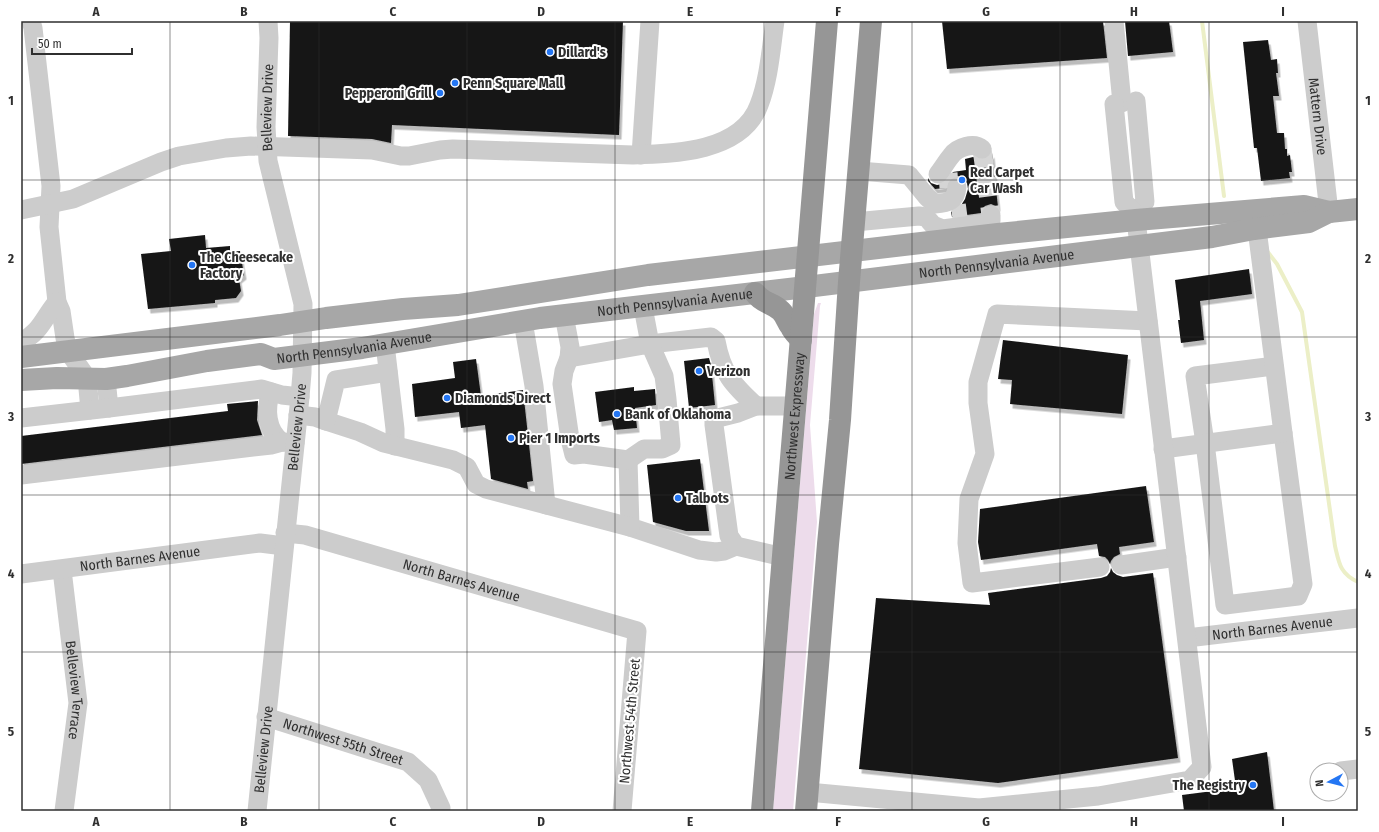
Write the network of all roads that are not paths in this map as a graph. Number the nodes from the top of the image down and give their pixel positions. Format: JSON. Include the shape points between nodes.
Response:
{"nodes":[{"id":1,"x":31,"y":21,"type":"edge"},
{"id":2,"x":268,"y":21,"type":"edge"},
{"id":3,"x":650,"y":21,"type":"edge"},
{"id":4,"x":775,"y":21,"type":"edge"},
{"id":5,"x":827,"y":21,"type":"edge"},
{"id":6,"x":871,"y":21,"type":"edge"},
{"id":7,"x":1114,"y":21,"type":"edge"},
{"id":8,"x":1307,"y":21,"type":"edge"},
{"id":9,"x":267,"y":147,"type":"junction"},
{"id":10,"x":982,"y":149,"type":"dead end"},
{"id":11,"x":641,"y":155,"type":"junction"},
{"id":12,"x":859,"y":171,"type":"junction"},
{"id":13,"x":908,"y":175,"type":"junction"},
{"id":14,"x":956,"y":190,"type":"junction"},
{"id":15,"x":50,"y":204,"type":"junction"},
{"id":16,"x":1358,"y":209,"type":"edge"},
{"id":17,"x":21,"y":210,"type":"edge"},
{"id":18,"x":1329,"y":212,"type":"junction"},
{"id":19,"x":1136,"y":216,"type":"junction"},
{"id":20,"x":928,"y":219,"type":"junction"},
{"id":21,"x":854,"y":222,"type":"junction"},
{"id":22,"x":1257,"y":229,"type":"junction"},
{"id":23,"x":1139,"y":246,"type":"junction"},
{"id":24,"x":852,"y":252,"type":"junction"},
{"id":25,"x":808,"y":257,"type":"junction"},
{"id":26,"x":849,"y":282,"type":"junction"},
{"id":27,"x":806,"y":288,"type":"junction"},
{"id":28,"x":755,"y":293,"type":"junction"},
{"id":29,"x":57,"y":302,"type":"junction"},
{"id":30,"x":643,"y":306,"type":"junction"},
{"id":31,"x":564,"y":315,"type":"junction"},
{"id":32,"x":523,"y":321,"type":"junction"},
{"id":33,"x":1148,"y":321,"type":"junction"},
{"id":34,"x":303,"y":322,"type":"junction"},
{"id":35,"x":801,"y":340,"type":"junction"},
{"id":36,"x":21,"y":342,"type":"edge"},
{"id":37,"x":385,"y":344,"type":"junction"},
{"id":38,"x":650,"y":344,"type":"junction"},
{"id":39,"x":68,"y":351,"type":"junction"},
{"id":40,"x":261,"y":354,"type":"junction"},
{"id":41,"x":303,"y":355,"type":"junction"},
{"id":42,"x":21,"y":357,"type":"edge"},
{"id":43,"x":569,"y":358,"type":"junction"},
{"id":44,"x":1274,"y":366,"type":"junction"},
{"id":45,"x":388,"y":372,"type":"junction"},
{"id":46,"x":96,"y":378,"type":"junction"},
{"id":47,"x":21,"y":380,"type":"edge"},
{"id":48,"x":271,"y":392,"type":"junction"},
{"id":49,"x":299,"y":406,"type":"junction"},
{"id":50,"x":796,"y":406,"type":"junction"},
{"id":51,"x":751,"y":407,"type":"junction"},
{"id":52,"x":109,"y":408,"type":"junction"},
{"id":53,"x":90,"y":410,"type":"junction"},
{"id":54,"x":21,"y":418,"type":"edge"},
{"id":55,"x":326,"y":420,"type":"junction"},
{"id":56,"x":1283,"y":433,"type":"junction"},
{"id":57,"x":288,"y":442,"type":"junction"},
{"id":58,"x":1205,"y":443,"type":"junction"},
{"id":59,"x":395,"y":446,"type":"junction"},
{"id":60,"x":1163,"y":449,"type":"junction"},
{"id":61,"x":628,"y":460,"type":"junction"},
{"id":62,"x":21,"y":475,"type":"edge"},
{"id":63,"x":546,"y":505,"type":"junction"},
{"id":64,"x":630,"y":528,"type":"junction"},
{"id":65,"x":284,"y":539,"type":"junction"},
{"id":66,"x":736,"y":546,"type":"junction"},
{"id":67,"x":783,"y":557,"type":"junction"},
{"id":68,"x":1177,"y":557,"type":"junction"},
{"id":69,"x":1121,"y":565,"type":"dead end"},
{"id":70,"x":1100,"y":567,"type":"dead end"},
{"id":71,"x":62,"y":570,"type":"junction"},
{"id":72,"x":21,"y":574,"type":"edge"},
{"id":73,"x":1264,"y":601,"type":"junction"},
{"id":74,"x":1358,"y":618,"type":"edge"},
{"id":75,"x":1267,"y":628,"type":"junction"},
{"id":76,"x":637,"y":631,"type":"joint"},
{"id":77,"x":1187,"y":638,"type":"junction"},
{"id":78,"x":266,"y":717,"type":"junction"},
{"id":79,"x":807,"y":802,"type":"edge"},
{"id":80,"x":1100,"y":803,"type":"edge"},
{"id":81,"x":64,"y":811,"type":"edge"},
{"id":82,"x":257,"y":811,"type":"edge"},
{"id":83,"x":440,"y":811,"type":"edge"},
{"id":84,"x":622,"y":811,"type":"edge"},
{"id":85,"x":762,"y":811,"type":"edge"}],
"edges":[{"from":1,"to":15,"type":"street","via":[[50,179]]},
{"from":2,"to":9,"type":"street","name":"Belleview Drive"},
{"from":3,"to":11,"type":"street"},
{"from":4,"to":11,"type":"street","via":[[764,90],[759,106],[749,122],[730,138],[714,145]]},
{"from":5,"to":25,"type":"highway","name":"Northwest Expressway"},
{"from":6,"to":12,"type":"highway"},
{"from":7,"to":19,"type":"street","via":[[1124,103],[1124,202]]},
{"from":8,"to":18,"type":"street","name":"Mattern Drive"},
{"from":9,"to":11,"type":"street","via":[[372,150],[401,156],[453,149]]},
{"from":9,"to":15,"type":"street","via":[[231,147],[179,156],[73,199]]},
{"from":9,"to":34,"type":"street","name":"Belleview Drive","via":[[268,161],[303,304]]},
{"from":10,"to":14,"type":"street","via":[[974,145],[960,149]]},
{"from":12,"to":13,"type":"street"},
{"from":12,"to":21,"type":"highway"},
{"from":13,"to":14,"type":"street","via":[[932,169]]},
{"from":13,"to":14,"type":"street","via":[[935,204]]},
{"from":14,"to":20,"type":"street"},
{"from":14,"to":20,"type":"street","via":[[943,229],[933,225]]},
{"from":15,"to":17,"type":"street"},
{"from":15,"to":29,"type":"street","via":[[48,227]]},
{"from":16,"to":18,"type":"main road","name":"North Pennsylvania Avenue"},
{"from":18,"to":19,"type":"main road","name":"North Pennsylvania Avenue","via":[[1304,206]]},
{"from":18,"to":22,"type":"main road","name":"North Pennsylvania Avenue","via":[[1309,222]]},
{"from":19,"to":23,"type":"street"},
{"from":19,"to":24,"type":"main road","name":"North Pennsylvania Avenue"},
{"from":20,"to":21,"type":"street","via":[[919,216]]},
{"from":21,"to":24,"type":"highway"},
{"from":22,"to":23,"type":"main road","name":"North Pennsylvania Avenue"},
{"from":22,"to":44,"type":"street"},
{"from":23,"to":26,"type":"main road","name":"North Pennsylvania Avenue"},
{"from":23,"to":33,"type":"street"},
{"from":24,"to":25,"type":"main road","name":"North Pennsylvania Avenue"},
{"from":24,"to":26,"type":"highway"},
{"from":25,"to":27,"type":"highway","name":"Northwest Expressway"},
{"from":25,"to":34,"type":"main road","name":"North Pennsylvania Avenue","via":[[648,275],[458,305],[403,309]]},
{"from":26,"to":27,"type":"main road","name":"North Pennsylvania Avenue"},
{"from":26,"to":79,"type":"highway","via":[[840,420]]},
{"from":27,"to":28,"type":"main road","name":"North Pennsylvania Avenue"},
{"from":27,"to":35,"type":"highway","name":"Northwest Expressway"},
{"from":28,"to":30,"type":"main road","name":"North Pennsylvania Avenue"},
{"from":28,"to":35,"type":"highway","via":[[760,300],[773,305],[786,316],[790,327]]},
{"from":29,"to":36,"type":"street","via":[[47,313],[35,334]]},
{"from":29,"to":39,"type":"street"},
{"from":30,"to":31,"type":"main road","name":"North Pennsylvania Avenue"},
{"from":30,"to":38,"type":"street"},
{"from":31,"to":32,"type":"main road","name":"North Pennsylvania Avenue"},
{"from":31,"to":43,"type":"street","via":[[570,347]]},
{"from":32,"to":37,"type":"main road","name":"North Pennsylvania Avenue"},
{"from":32,"to":63,"type":"street","via":[[534,386]]},
{"from":33,"to":60,"type":"street"},
{"from":33,"to":70,"type":"street","via":[[997,314],[978,382],[978,403],[985,454],[969,499],[967,543],[972,583]]},
{"from":34,"to":39,"type":"main road","name":"North Pennsylvania Avenue"},
{"from":34,"to":40,"type":"main road","via":[[270,343]]},
{"from":34,"to":41,"type":"street","name":"Belleview Drive"},
{"from":35,"to":50,"type":"highway","name":"Northwest Expressway"},
{"from":37,"to":41,"type":"main road","name":"North Pennsylvania Avenue"},
{"from":37,"to":45,"type":"street"},
{"from":38,"to":43,"type":"street"},
{"from":38,"to":51,"type":"street","via":[[712,337],[716,341],[719,358],[726,373]]},
{"from":38,"to":61,"type":"street","via":[[664,376],[671,445],[662,449],[644,449]]},
{"from":39,"to":42,"type":"main road","name":"North Pennsylvania Avenue"},
{"from":39,"to":46,"type":"street"},
{"from":40,"to":41,"type":"main road","name":"North Pennsylvania Avenue","via":[[274,359]]},
{"from":40,"to":46,"type":"main road","name":"North Pennsylvania Avenue","via":[[127,376]]},
{"from":41,"to":49,"type":"street","name":"Belleview Drive"},
{"from":43,"to":61,"type":"street","via":[[562,384],[574,454]]},
{"from":44,"to":56,"type":"street"},
{"from":44,"to":58,"type":"street","via":[[1195,376]]},
{"from":45,"to":55,"type":"street","via":[[336,380]]},
{"from":45,"to":59,"type":"street"},
{"from":46,"to":47,"type":"main road","name":"North Pennsylvania Avenue"},
{"from":46,"to":52,"type":"street"},
{"from":46,"to":53,"type":"street"},
{"from":48,"to":49,"type":"street","via":[[282,395]]},
{"from":48,"to":52,"type":"street","via":[[262,389]]},
{"from":48,"to":57,"type":"street","via":[[268,403],[273,434]]},
{"from":49,"to":55,"type":"street","via":[[315,417]]},
{"from":49,"to":57,"type":"street","name":"Belleview Drive"},
{"from":50,"to":51,"type":"street"},
{"from":50,"to":67,"type":"highway","name":"Northwest Expressway"},
{"from":51,"to":66,"type":"street","via":[[714,419],[729,536]]},
{"from":52,"to":53,"type":"street"},
{"from":53,"to":54,"type":"street"},
{"from":55,"to":59,"type":"street"},
{"from":56,"to":58,"type":"street"},
{"from":56,"to":73,"type":"street","via":[[1304,584],[1298,596]]},
{"from":57,"to":62,"type":"street"},
{"from":57,"to":65,"type":"street","name":"Belleview Drive"},
{"from":58,"to":60,"type":"street"},
{"from":58,"to":73,"type":"street","via":[[1225,605]]},
{"from":59,"to":63,"type":"street","via":[[453,460],[467,467],[476,484],[486,489]]},
{"from":60,"to":68,"type":"street"},
{"from":61,"to":64,"type":"street"},
{"from":63,"to":64,"type":"street"},
{"from":64,"to":66,"type":"street","via":[[699,550],[716,552]]},
{"from":65,"to":71,"type":"street","name":"North Barnes Avenue"},
{"from":65,"to":76,"type":"street","name":"North Barnes Avenue","via":[[305,535]]},
{"from":65,"to":78,"type":"street","name":"Belleview Drive"},
{"from":66,"to":67,"type":"street"},
{"from":67,"to":85,"type":"highway","name":"Northwest Expressway"},
{"from":68,"to":69,"type":"street"},
{"from":68,"to":77,"type":"street"},
{"from":71,"to":72,"type":"street","name":"North Barnes Avenue"},
{"from":71,"to":81,"type":"street","name":"Belleview Terrace","via":[[78,703]]},
{"from":73,"to":75,"type":"street"},
{"from":74,"to":75,"type":"street","name":"North Barnes Avenue"},
{"from":75,"to":77,"type":"street","name":"North Barnes Avenue"},
{"from":76,"to":84,"type":"street","name":"Northwest 54th Street"},
{"from":77,"to":80,"type":"street","via":[[1202,767],[1190,780]]},
{"from":78,"to":82,"type":"street","name":"Belleview Drive"},
{"from":78,"to":83,"type":"street","name":"Northwest 55th Street","via":[[408,762],[428,780],[441,808]]},
{"from":79,"to":80,"type":"street","via":[[979,808]]}]}
